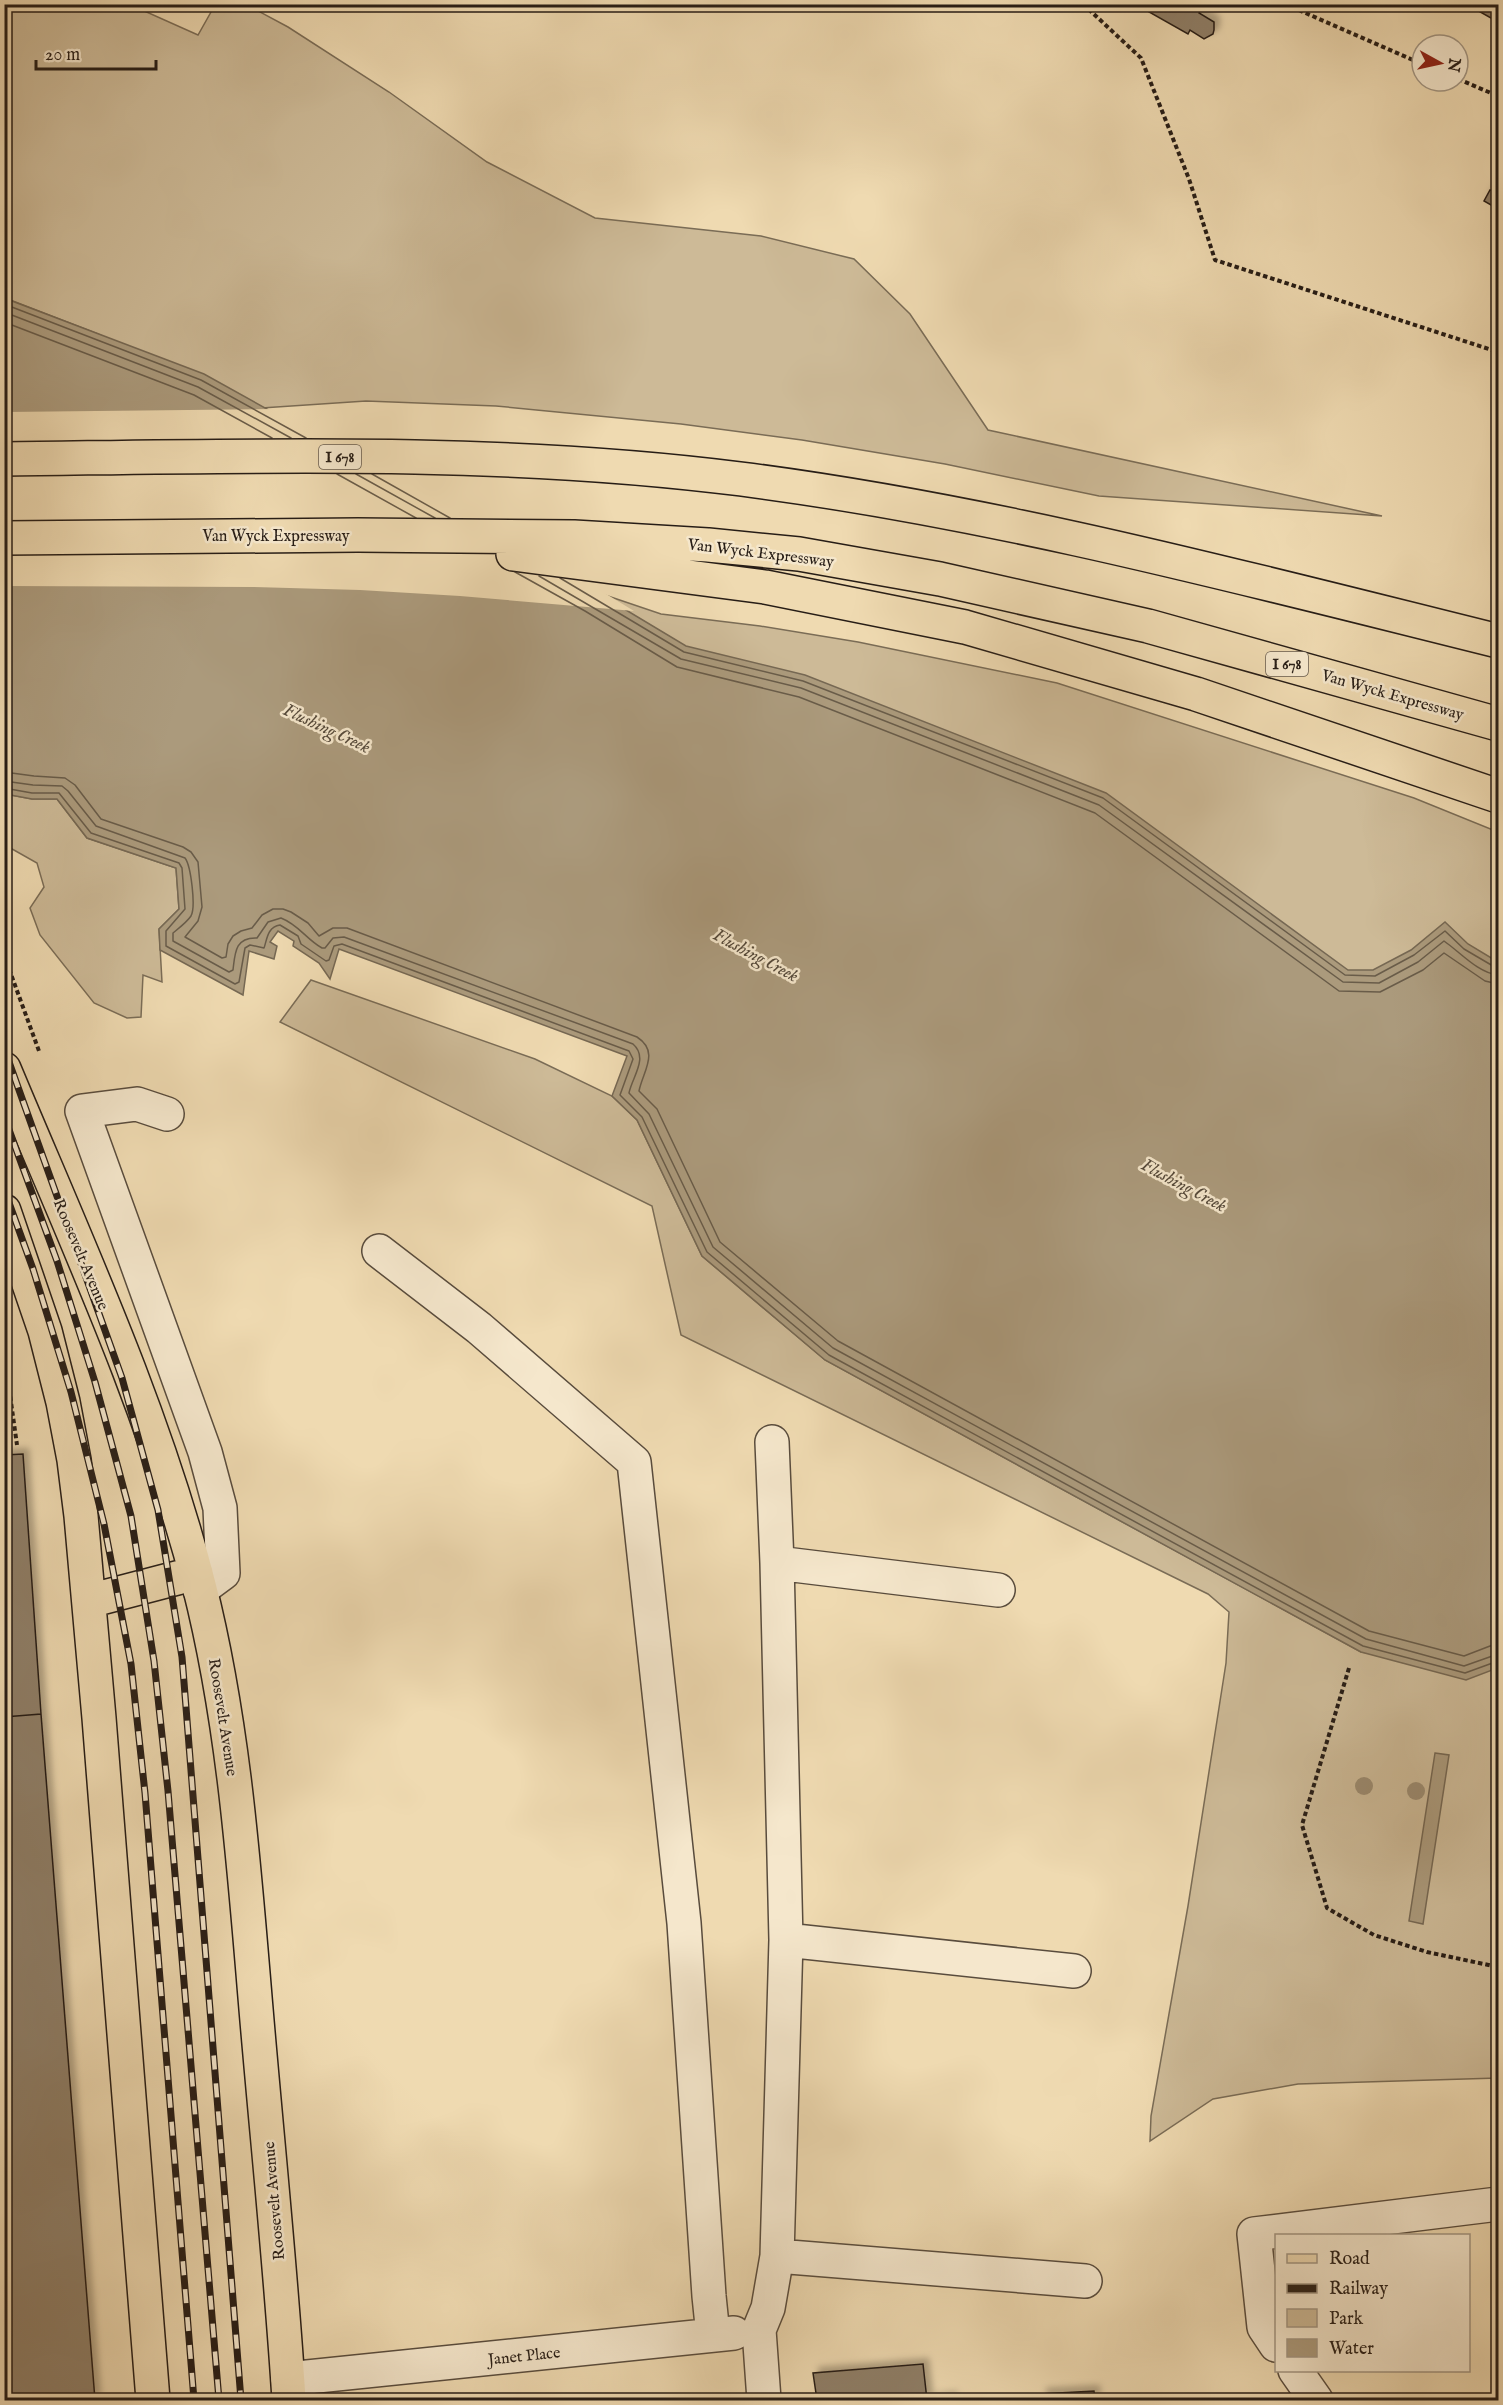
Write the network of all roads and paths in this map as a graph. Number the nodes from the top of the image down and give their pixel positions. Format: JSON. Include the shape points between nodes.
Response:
{"nodes":[{"id":1,"x":1083,"y":4,"type":"edge"},
{"id":2,"x":1285,"y":4,"type":"edge"},
{"id":3,"x":1410,"y":59,"type":"edge"},
{"id":4,"x":1470,"y":84,"type":"edge"},
{"id":5,"x":1498,"y":96,"type":"edge"},
{"id":6,"x":1498,"y":352,"type":"edge"},
{"id":7,"x":4,"y":459,"type":"edge"},
{"id":8,"x":4,"y":538,"type":"edge"},
{"id":9,"x":667,"y":557,"type":"junction"},
{"id":10,"x":1224,"y":573,"type":"junction"},
{"id":11,"x":1498,"y":624,"type":"edge"},
{"id":12,"x":1498,"y":641,"type":"edge"},
{"id":13,"x":1498,"y":723,"type":"edge"},
{"id":14,"x":1498,"y":796,"type":"edge"},
{"id":15,"x":4,"y":1069,"type":"edge"},
{"id":16,"x":167,"y":1114,"type":"dead end"},
{"id":17,"x":4,"y":1211,"type":"edge"},
{"id":18,"x":379,"y":1251,"type":"dead end"},
{"id":19,"x":4,"y":1352,"type":"edge"},
{"id":20,"x":772,"y":1442,"type":"dead end"},
{"id":21,"x":17,"y":1445,"type":"dead end"},
{"id":22,"x":777,"y":1563,"type":"junction"},
{"id":23,"x":198,"y":1582,"type":"junction"},
{"id":24,"x":998,"y":1590,"type":"dead end"},
{"id":25,"x":89,"y":1602,"type":"junction"},
{"id":26,"x":1349,"y":1668,"type":"dead end"},
{"id":27,"x":786,"y":1940,"type":"junction"},
{"id":28,"x":1498,"y":1967,"type":"edge"},
{"id":29,"x":1074,"y":1971,"type":"dead end"},
{"id":30,"x":1498,"y":2204,"type":"edge"},
{"id":31,"x":777,"y":2256,"type":"junction"},
{"id":32,"x":1085,"y":2281,"type":"dead end"},
{"id":33,"x":759,"y":2330,"type":"junction"},
{"id":34,"x":713,"y":2335,"type":"junction"},
{"id":35,"x":1275,"y":2344,"type":"edge"},
{"id":36,"x":1296,"y":2372,"type":"edge"},
{"id":37,"x":289,"y":2390,"type":"edge"},
{"id":38,"x":153,"y":2400,"type":"edge"},
{"id":39,"x":765,"y":2400,"type":"edge"},
{"id":40,"x":1316,"y":2400,"type":"edge"}],
"edges":[{"from":1,"to":6,"type":"path","via":[[1141,58],[1189,179],[1215,260]]},
{"from":2,"to":3,"type":"path"},
{"from":4,"to":5,"type":"path"},
{"from":7,"to":10,"type":"main road","number":"I 678","via":[[435,458],[675,472],[956,513]]},
{"from":8,"to":9,"type":"main road","name":"Van Wyck Expressway","number":"I 678","via":[[574,537]]},
{"from":9,"to":13,"type":"main road","name":"Van Wyck Expressway","number":"I 678","via":[[799,554],[871,566],[1211,643]]},
{"from":9,"to":14,"type":"main road","via":[[765,587],[914,616],[1063,655],[1244,710]]},
{"from":10,"to":11,"type":"main road"},
{"from":10,"to":12,"type":"main road","number":"I 678"},
{"from":15,"to":23,"type":"main road","name":"Roosevelt Avenue","via":[[109,1316],[148,1420]]},
{"from":16,"to":23,"type":"street","via":[[137,1104],[82,1111],[205,1452],[220,1508],[224,1573]]},
{"from":17,"to":25,"type":"main road","via":[[45,1331],[63,1402],[74,1460]]},
{"from":18,"to":34,"type":"street","via":[[479,1328],[634,1462],[684,1923]]},
{"from":19,"to":21,"type":"path"},
{"from":20,"to":22,"type":"street"},
{"from":22,"to":24,"type":"street"},
{"from":22,"to":27,"type":"street"},
{"from":23,"to":25,"type":"main road"},
{"from":23,"to":37,"type":"main road","name":"Roosevelt Avenue","via":[[216,1659],[240,1826]]},
{"from":25,"to":38,"type":"main road"},
{"from":26,"to":28,"type":"path","via":[[1302,1825],[1327,1908],[1374,1935],[1427,1952]]},
{"from":27,"to":29,"type":"street"},
{"from":27,"to":31,"type":"street"},
{"from":30,"to":35,"type":"street","via":[[1254,2234],[1264,2327]]},
{"from":31,"to":32,"type":"street"},
{"from":31,"to":33,"type":"street","via":[[768,2308]]},
{"from":33,"to":34,"type":"street","name":"Janet Place"},
{"from":33,"to":39,"type":"street"},
{"from":34,"to":37,"type":"street","name":"Janet Place"},
{"from":36,"to":40,"type":"street"}]}
